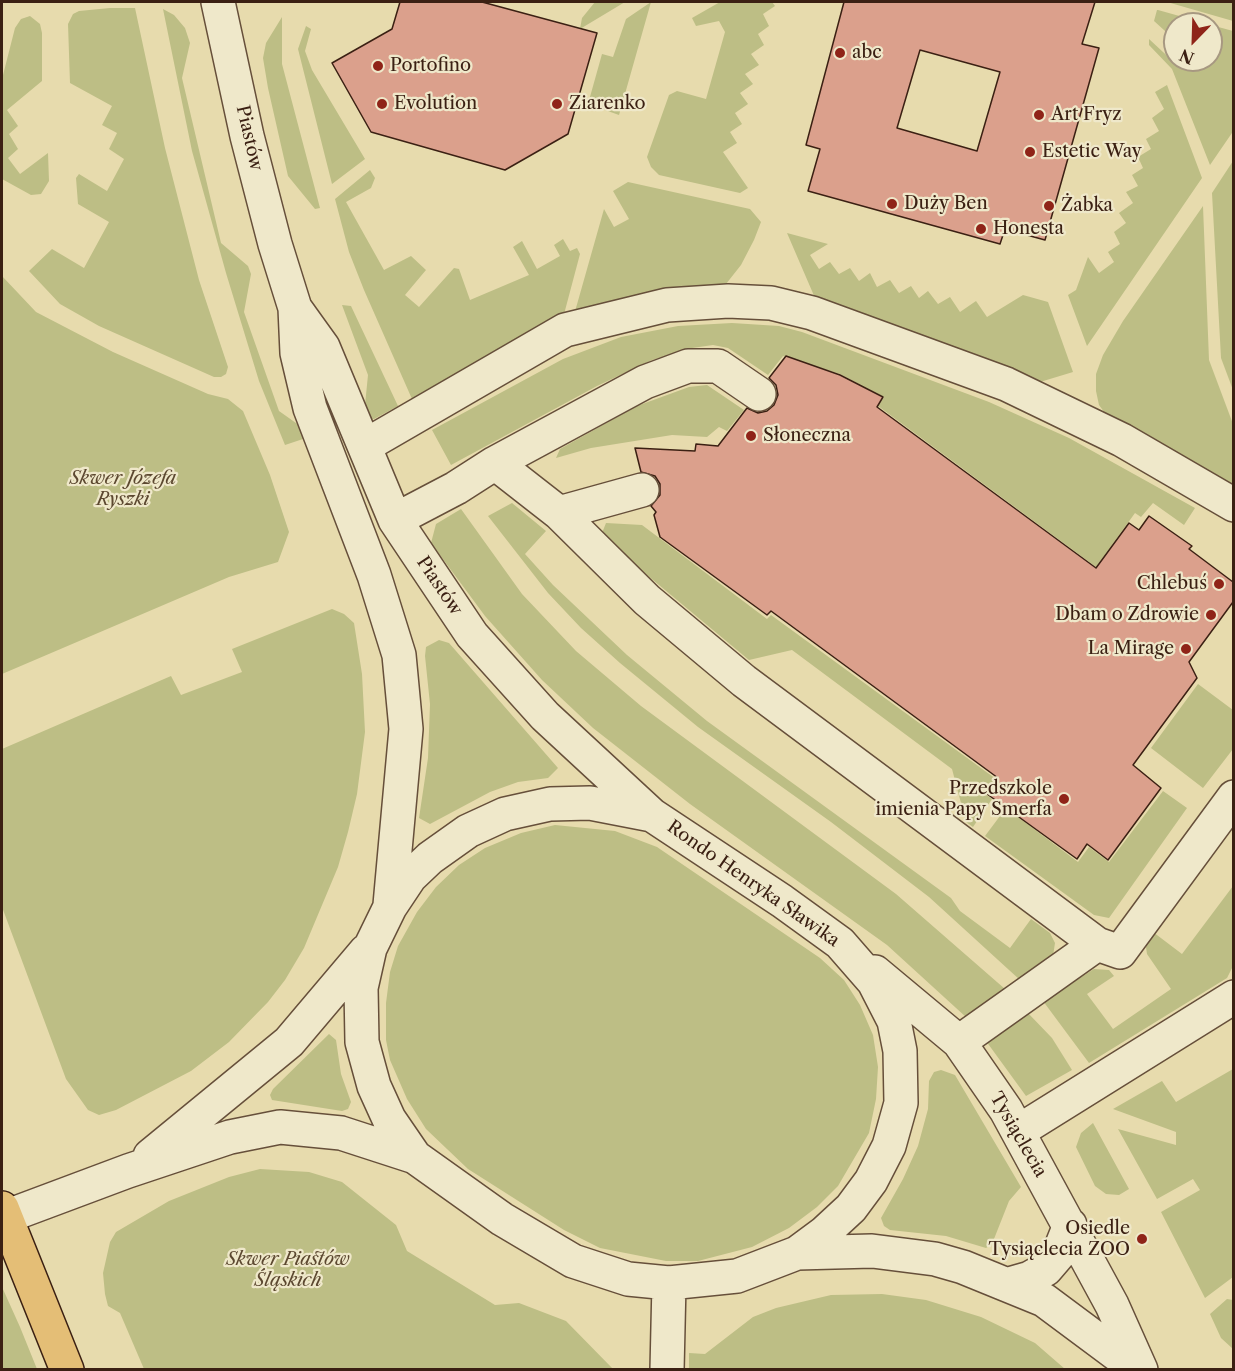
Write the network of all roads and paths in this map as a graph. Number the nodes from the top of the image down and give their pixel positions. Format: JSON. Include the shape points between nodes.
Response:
{"nodes":[{"id":1,"x":218,"y":2,"type":"edge"},
{"id":2,"x":295,"y":308,"type":"junction"},
{"id":3,"x":759,"y":394,"type":"dead end"},
{"id":4,"x":375,"y":440,"type":"dead end"},
{"id":5,"x":495,"y":463,"type":"junction"},
{"id":6,"x":642,"y":490,"type":"dead end"},
{"id":7,"x":1233,"y":505,"type":"edge"},
{"id":8,"x":559,"y":513,"type":"junction"},
{"id":9,"x":395,"y":520,"type":"junction"},
{"id":10,"x":1233,"y":797,"type":"edge"},
{"id":11,"x":652,"y":815,"type":"junction"},
{"id":12,"x":390,"y":907,"type":"junction"},
{"id":13,"x":840,"y":943,"type":"junction"},
{"id":14,"x":1097,"y":944,"type":"junction"},
{"id":15,"x":370,"y":948,"type":"junction"},
{"id":16,"x":1233,"y":997,"type":"edge"},
{"id":17,"x":959,"y":1042,"type":"junction"},
{"id":18,"x":1018,"y":1131,"type":"junction"},
{"id":19,"x":415,"y":1157,"type":"junction"},
{"id":20,"x":136,"y":1168,"type":"junction"},
{"id":21,"x":2,"y":1216,"type":"edge"},
{"id":22,"x":1070,"y":1225,"type":"junction"},
{"id":23,"x":797,"y":1253,"type":"junction"},
{"id":24,"x":669,"y":1283,"type":"junction"},
{"id":25,"x":1009,"y":1284,"type":"junction"},
{"id":26,"x":67,"y":1370,"type":"edge"},
{"id":27,"x":666,"y":1370,"type":"edge"},
{"id":28,"x":1139,"y":1370,"type":"edge"}],
"edges":[{"from":1,"to":2,"type":"street","name":"Piastów","via":[[255,168]]},
{"from":2,"to":9,"type":"street","name":"Piastów","via":[[323,348]]},
{"from":2,"to":12,"type":"street","name":"Piastów","via":[[297,354],[310,408],[374,575],[399,655],[406,729]]},
{"from":3,"to":5,"type":"street","via":[[718,366],[688,366],[645,382]]},
{"from":4,"to":7,"type":"street","via":[[565,330],[668,305],[771,303],[812,313],[1006,384],[1131,445]]},
{"from":5,"to":8,"type":"street"},
{"from":5,"to":9,"type":"street"},
{"from":6,"to":8,"type":"street"},
{"from":8,"to":14,"type":"street","via":[[647,600],[744,681]]},
{"from":9,"to":11,"type":"street","name":"Piastów","via":[[472,635],[545,716]]},
{"from":10,"to":14,"type":"street","via":[[1120,952]]},
{"from":11,"to":12,"type":"street","name":"Rondo Henryka Sławika","via":[[590,803],[550,804],[505,814],[468,831],[430,858],[410,877]]},
{"from":11,"to":13,"type":"street","name":"Rondo Henryka Sławika"},
{"from":12,"to":15,"type":"street","name":"Rondo Henryka Sławika"},
{"from":13,"to":17,"type":"street","name":"Tysiąclecia"},
{"from":13,"to":23,"type":"street","name":"Rondo Henryka Sławika","via":[[874,982],[894,1021],[900,1051],[901,1103],[890,1146],[871,1181],[851,1208]]},
{"from":14,"to":17,"type":"street"},
{"from":15,"to":19,"type":"street","name":"Rondo Henryka Sławika","via":[[361,988],[365,1057],[380,1102]]},
{"from":15,"to":20,"type":"street","via":[[289,1042]]},
{"from":16,"to":18,"type":"street"},
{"from":17,"to":18,"type":"street","name":"Tysiąclecia"},
{"from":18,"to":22,"type":"street","name":"Tysiąclecia"},
{"from":19,"to":20,"type":"street","via":[[341,1133],[280,1127],[242,1133]]},
{"from":19,"to":24,"type":"street","name":"Rondo Henryka Sławika","via":[[502,1219],[573,1262],[628,1279]]},
{"from":20,"to":21,"type":"street"},
{"from":21,"to":26,"type":"main road"},
{"from":22,"to":25,"type":"street","via":[[1058,1255],[1046,1269]]},
{"from":22,"to":28,"type":"street","name":"Tysiąclecia","via":[[1112,1305]]},
{"from":23,"to":24,"type":"street","name":"Rondo Henryka Sławika","via":[[737,1276]]},
{"from":23,"to":25,"type":"street","name":"Tysiąclecia","via":[[872,1251],[935,1259]]},
{"from":24,"to":27,"type":"street"},
{"from":25,"to":28,"type":"street","name":"Tysiąclecia","via":[[1044,1300]]}]}
